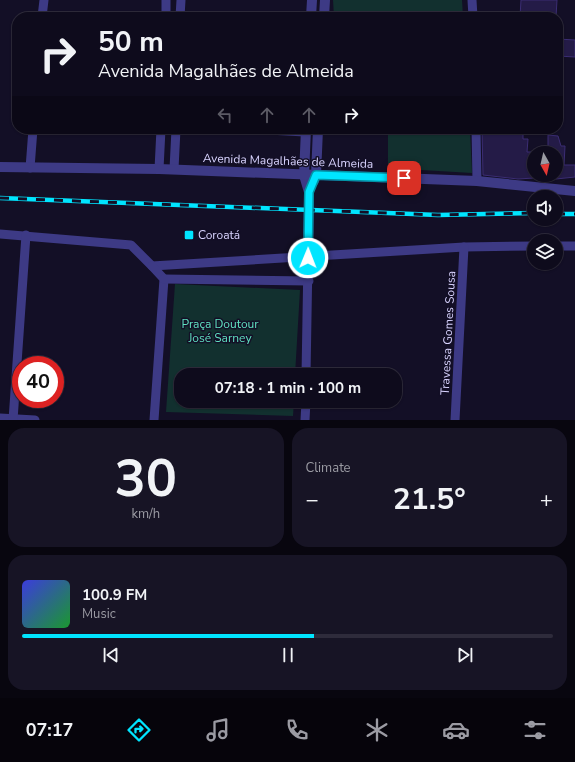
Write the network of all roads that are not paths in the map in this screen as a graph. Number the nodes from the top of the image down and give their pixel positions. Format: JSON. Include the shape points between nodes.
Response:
{"nodes":[{"id":1,"x":44,"y":0,"type":"edge"},
{"id":2,"x":166,"y":0,"type":"edge"},
{"id":3,"x":181,"y":0,"type":"edge"},
{"id":4,"x":312,"y":0,"type":"edge"},
{"id":5,"x":325,"y":0,"type":"edge"},
{"id":6,"x":472,"y":0,"type":"edge"},
{"id":7,"x":43,"y":12,"type":"edge"},
{"id":8,"x":166,"y":12,"type":"edge"},
{"id":9,"x":180,"y":12,"type":"edge"},
{"id":10,"x":311,"y":12,"type":"edge"},
{"id":11,"x":324,"y":12,"type":"edge"},
{"id":12,"x":473,"y":12,"type":"edge"},
{"id":13,"x":33,"y":134,"type":"edge"},
{"id":14,"x":161,"y":134,"type":"edge"},
{"id":15,"x":176,"y":134,"type":"edge"},
{"id":16,"x":306,"y":134,"type":"edge"},
{"id":17,"x":318,"y":134,"type":"edge"},
{"id":18,"x":476,"y":134,"type":"edge"},
{"id":19,"x":0,"y":158,"type":"edge"},
{"id":20,"x":0,"y":167,"type":"edge"},
{"id":21,"x":12,"y":167,"type":"junction"},
{"id":22,"x":30,"y":168,"type":"junction"},
{"id":23,"x":159,"y":169,"type":"junction"},
{"id":24,"x":174,"y":170,"type":"junction"},
{"id":25,"x":304,"y":175,"type":"junction"},
{"id":26,"x":316,"y":175,"type":"junction"},
{"id":27,"x":477,"y":181,"type":"junction"},
{"id":28,"x":575,"y":191,"type":"edge"},
{"id":29,"x":309,"y":192,"type":"junction"},
{"id":30,"x":0,"y":234,"type":"edge"},
{"id":31,"x":26,"y":235,"type":"junction"},
{"id":32,"x":527,"y":246,"type":"edge"},
{"id":33,"x":563,"y":246,"type":"edge"},
{"id":34,"x":575,"y":246,"type":"edge"},
{"id":35,"x":464,"y":247,"type":"junction"},
{"id":36,"x":308,"y":258,"type":"junction"},
{"id":37,"x":152,"y":266,"type":"junction"},
{"id":38,"x":164,"y":279,"type":"junction"},
{"id":39,"x":309,"y":281,"type":"junction"},
{"id":40,"x":306,"y":368,"type":"edge"},
{"id":41,"x":306,"y":408,"type":"edge"},
{"id":42,"x":0,"y":418,"type":"edge"},
{"id":43,"x":13,"y":419,"type":"edge"},
{"id":44,"x":35,"y":420,"type":"edge"},
{"id":45,"x":154,"y":420,"type":"edge"},
{"id":46,"x":305,"y":420,"type":"edge"},
{"id":47,"x":455,"y":420,"type":"edge"}],
"edges":[{"from":1,"to":7,"type":"street"},
{"from":2,"to":8,"type":"street"},
{"from":3,"to":9,"type":"street"},
{"from":4,"to":10,"type":"street"},
{"from":5,"to":11,"type":"street"},
{"from":6,"to":12,"type":"street"},
{"from":13,"to":22,"type":"street"},
{"from":14,"to":23,"type":"street"},
{"from":15,"to":24,"type":"street"},
{"from":16,"to":25,"type":"street"},
{"from":17,"to":26,"type":"street"},
{"from":18,"to":27,"type":"street"},
{"from":19,"to":21,"type":"street"},
{"from":20,"to":21,"type":"street","name":"Avenida Magalhães de Almeida"},
{"from":21,"to":22,"type":"street","name":"Avenida Magalhães de Almeida"},
{"from":22,"to":23,"type":"street","name":"Avenida Magalhães de Almeida"},
{"from":23,"to":24,"type":"street","name":"Avenida Magalhães de Almeida"},
{"from":24,"to":25,"type":"street","name":"Avenida Magalhães de Almeida"},
{"from":25,"to":26,"type":"street","name":"Avenida Magalhães de Almeida"},
{"from":25,"to":29,"type":"street"},
{"from":26,"to":27,"type":"street","name":"Avenida Magalhães de Almeida"},
{"from":26,"to":29,"type":"street"},
{"from":27,"to":28,"type":"street","name":"Avenida Magalhães de Almeida"},
{"from":29,"to":36,"type":"street"},
{"from":30,"to":31,"type":"street"},
{"from":31,"to":37,"type":"street","via":[[130,244]]},
{"from":31,"to":43,"type":"street"},
{"from":32,"to":35,"type":"street"},
{"from":33,"to":34,"type":"street"},
{"from":35,"to":36,"type":"street"},
{"from":35,"to":47,"type":"street","name":"Travessa Gomes Sousa"},
{"from":36,"to":37,"type":"street"},
{"from":36,"to":39,"type":"street"},
{"from":37,"to":38,"type":"street"},
{"from":38,"to":39,"type":"street"},
{"from":38,"to":45,"type":"street"},
{"from":39,"to":40,"type":"street"},
{"from":41,"to":46,"type":"street"},
{"from":42,"to":43,"type":"street"},
{"from":43,"to":44,"type":"street"}]}
